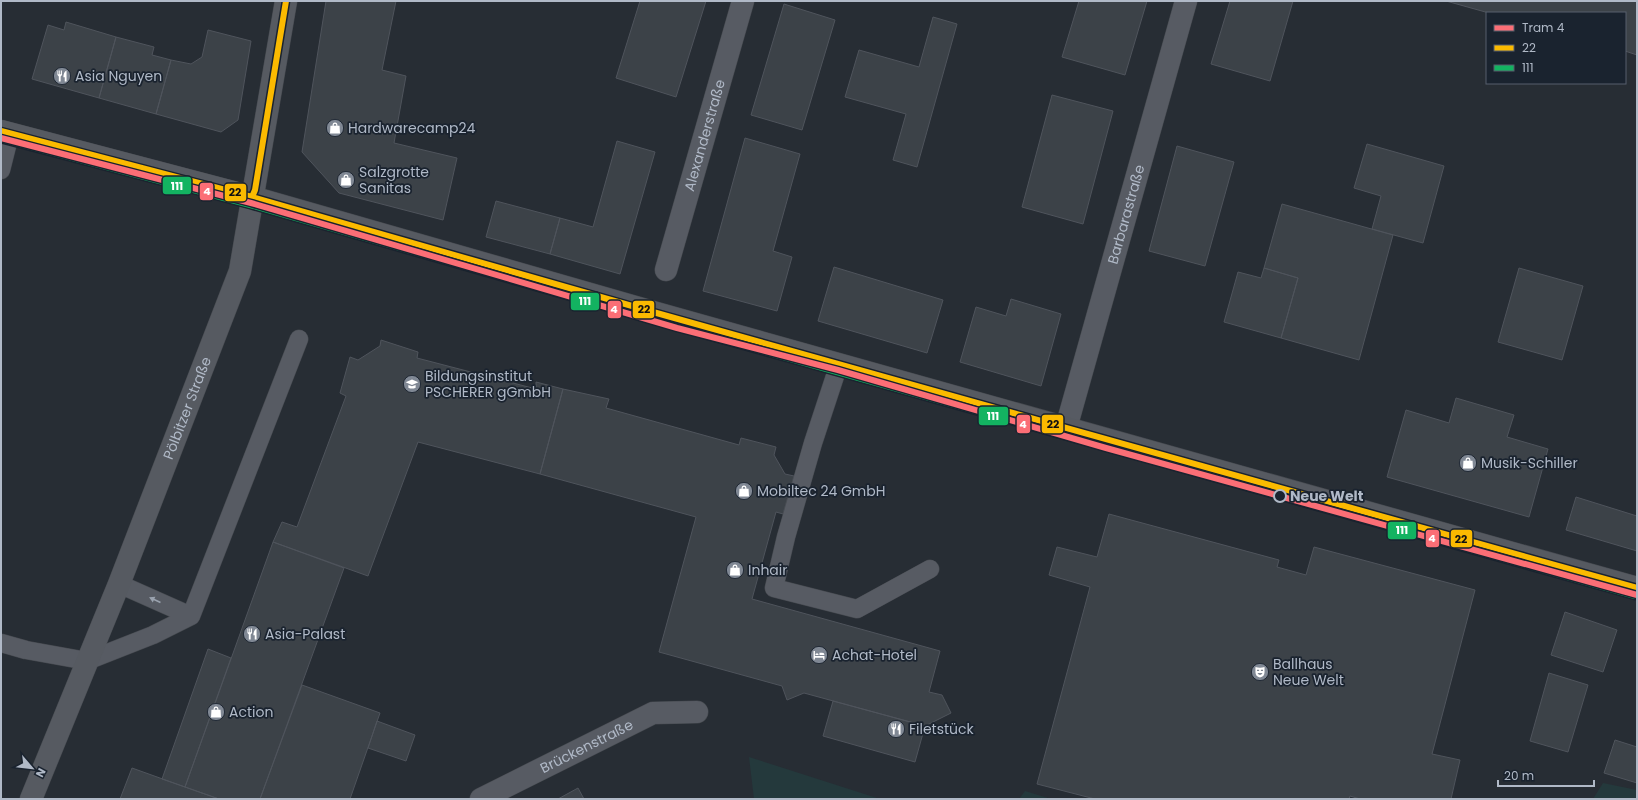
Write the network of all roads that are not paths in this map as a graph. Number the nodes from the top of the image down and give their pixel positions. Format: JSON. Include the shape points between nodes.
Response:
{"nodes":[{"id":1,"x":286,"y":1,"type":"edge"},
{"id":2,"x":743,"y":1,"type":"edge"},
{"id":3,"x":1186,"y":1,"type":"edge"},
{"id":4,"x":5,"y":133,"type":"edge"},
{"id":5,"x":1,"y":170,"type":"edge"},
{"id":6,"x":252,"y":197,"type":"junction"},
{"id":7,"x":666,"y":270,"type":"dead end"},
{"id":8,"x":299,"y":339,"type":"dead end"},
{"id":9,"x":839,"y":364,"type":"junction"},
{"id":10,"x":1066,"y":428,"type":"junction"},
{"id":11,"x":930,"y":569,"type":"dead end"},
{"id":12,"x":119,"y":584,"type":"junction"},
{"id":13,"x":1637,"y":588,"type":"edge"},
{"id":14,"x":191,"y":616,"type":"junction"},
{"id":15,"x":1,"y":643,"type":"edge"},
{"id":16,"x":87,"y":661,"type":"junction"},
{"id":17,"x":697,"y":712,"type":"dead end"},
{"id":18,"x":31,"y":799,"type":"edge"},
{"id":19,"x":481,"y":799,"type":"edge"}],
"edges":[{"from":1,"to":6,"type":"street","name":"Pölbitzer Straße"},
{"from":2,"to":7,"type":"street","name":"Alexanderstraße"},
{"from":3,"to":10,"type":"street","name":"Barbarastraße"},
{"from":4,"to":5,"type":"lane"},
{"from":4,"to":6,"type":"street"},
{"from":6,"to":9,"type":"street"},
{"from":6,"to":12,"type":"street","name":"Pölbitzer Straße","via":[[240,271]]},
{"from":8,"to":14,"type":"lane"},
{"from":9,"to":10,"type":"street"},
{"from":9,"to":11,"type":"lane","via":[[809,456],[774,588],[857,609]]},
{"from":10,"to":13,"type":"street"},
{"from":14,"to":12,"type":"lane","one_way":true},
{"from":12,"to":16,"type":"street","name":"Pölbitzer Straße"},
{"from":14,"to":16,"type":"lane","via":[[153,635]]},
{"from":15,"to":16,"type":"lane"},
{"from":16,"to":18,"type":"street","name":"Pölbitzer Straße"},
{"from":17,"to":19,"type":"street","name":"Brückenstraße","via":[[653,713]]}]}
